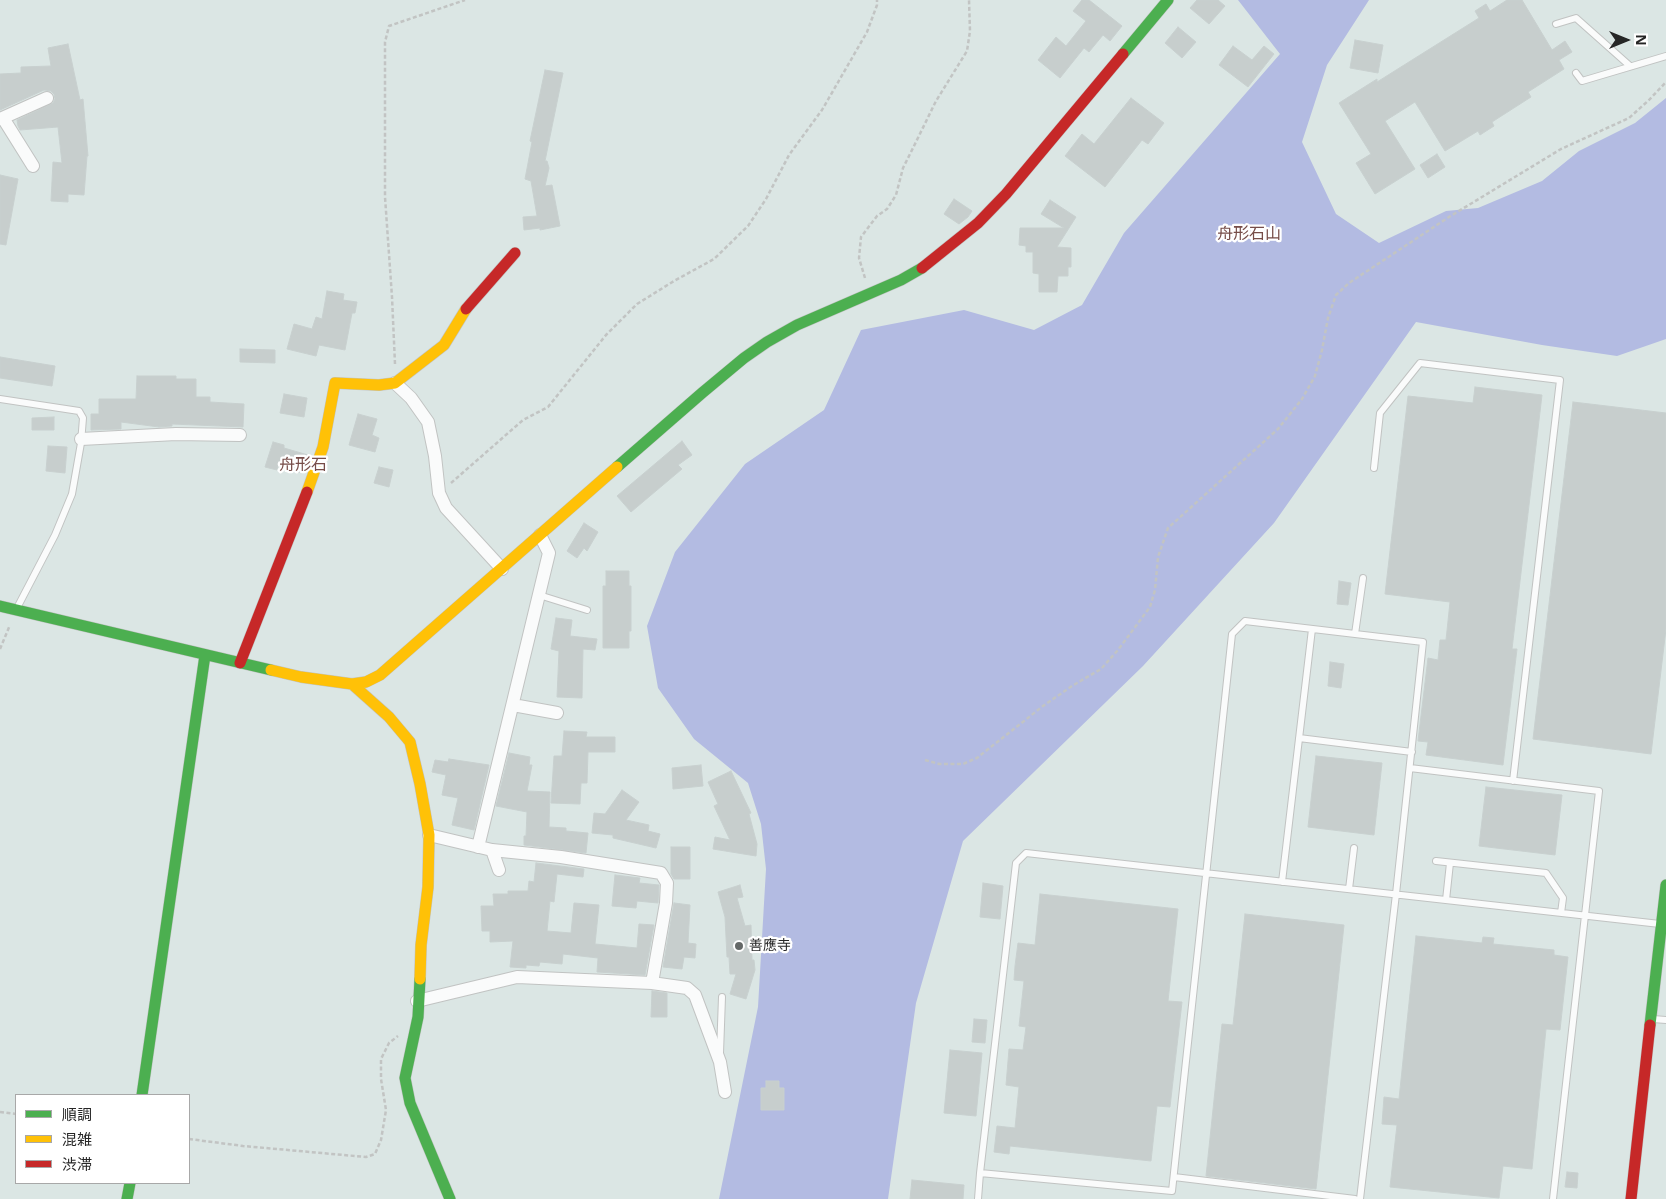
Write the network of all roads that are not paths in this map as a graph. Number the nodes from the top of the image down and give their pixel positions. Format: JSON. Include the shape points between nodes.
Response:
{"nodes":[{"id":1,"x":1168,"y":0,"type":"edge"},
{"id":2,"x":1556,"y":24,"type":"dead end"},
{"id":3,"x":1666,"y":56,"type":"edge"},
{"id":4,"x":1630,"y":66,"type":"junction"},
{"id":5,"x":1576,"y":73,"type":"dead end"},
{"id":6,"x":47,"y":98,"type":"dead end"},
{"id":7,"x":2,"y":119,"type":"edge"},
{"id":8,"x":33,"y":166,"type":"dead end"},
{"id":9,"x":515,"y":253,"type":"dead end"},
{"id":10,"x":395,"y":383,"type":"junction"},
{"id":11,"x":0,"y":399,"type":"edge"},
{"id":12,"x":240,"y":435,"type":"dead end"},
{"id":13,"x":81,"y":439,"type":"junction"},
{"id":14,"x":1374,"y":468,"type":"dead end"},
{"id":15,"x":540,"y":535,"type":"junction"},
{"id":16,"x":502,"y":569,"type":"junction"},
{"id":17,"x":1363,"y":578,"type":"dead end"},
{"id":18,"x":539,"y":595,"type":"junction"},
{"id":19,"x":0,"y":606,"type":"edge"},
{"id":20,"x":16,"y":609,"type":"junction"},
{"id":21,"x":587,"y":610,"type":"dead end"},
{"id":22,"x":1312,"y":629,"type":"junction"},
{"id":23,"x":1355,"y":634,"type":"junction"},
{"id":24,"x":205,"y":655,"type":"junction"},
{"id":25,"x":240,"y":663,"type":"junction"},
{"id":26,"x":352,"y":684,"type":"junction"},
{"id":27,"x":513,"y":705,"type":"junction"},
{"id":28,"x":557,"y":713,"type":"dead end"},
{"id":29,"x":1299,"y":738,"type":"junction"},
{"id":30,"x":1412,"y":752,"type":"junction"},
{"id":31,"x":1410,"y":768,"type":"junction"},
{"id":32,"x":1513,"y":781,"type":"junction"},
{"id":33,"x":429,"y":835,"type":"junction"},
{"id":34,"x":478,"y":847,"type":"junction"},
{"id":35,"x":1354,"y":848,"type":"dead end"},
{"id":36,"x":492,"y":850,"type":"junction"},
{"id":37,"x":1436,"y":861,"type":"dead end"},
{"id":38,"x":1450,"y":863,"type":"junction"},
{"id":39,"x":499,"y":870,"type":"dead end"},
{"id":40,"x":1207,"y":873,"type":"junction"},
{"id":41,"x":1282,"y":882,"type":"junction"},
{"id":42,"x":1666,"y":885,"type":"edge"},
{"id":43,"x":1349,"y":889,"type":"junction"},
{"id":44,"x":1396,"y":894,"type":"junction"},
{"id":45,"x":1446,"y":900,"type":"junction"},
{"id":46,"x":1561,"y":913,"type":"junction"},
{"id":47,"x":1586,"y":916,"type":"junction"},
{"id":48,"x":1662,"y":924,"type":"junction"},
{"id":49,"x":652,"y":983,"type":"junction"},
{"id":50,"x":722,"y":997,"type":"dead end"},
{"id":51,"x":417,"y":1001,"type":"junction"},
{"id":52,"x":1651,"y":1019,"type":"junction"},
{"id":53,"x":1666,"y":1020,"type":"edge"},
{"id":54,"x":720,"y":1062,"type":"junction"},
{"id":55,"x":725,"y":1092,"type":"dead end"},
{"id":56,"x":142,"y":1094,"type":"edge"},
{"id":57,"x":980,"y":1173,"type":"junction"},
{"id":58,"x":1174,"y":1177,"type":"junction"},
{"id":59,"x":130,"y":1184,"type":"edge"},
{"id":60,"x":127,"y":1199,"type":"edge"},
{"id":61,"x":450,"y":1199,"type":"edge"},
{"id":62,"x":978,"y":1199,"type":"edge"},
{"id":63,"x":1355,"y":1199,"type":"edge"},
{"id":64,"x":1360,"y":1199,"type":"edge"},
{"id":65,"x":1553,"y":1199,"type":"edge"},
{"id":66,"x":1631,"y":1199,"type":"edge"}],
"edges":[{"from":1,"to":15,"type":"street","via":[[1006,194],[978,223],[901,280],[796,325],[744,358]]},
{"from":2,"to":4,"type":"lane","via":[[1576,18]]},
{"from":3,"to":4,"type":"lane"},
{"from":4,"to":5,"type":"lane","via":[[1582,80]]},
{"from":6,"to":7,"type":"street"},
{"from":7,"to":8,"type":"street"},
{"from":9,"to":10,"type":"street","via":[[467,308],[444,345]]},
{"from":10,"to":16,"type":"street","via":[[411,398],[428,422],[440,493],[446,508]]},
{"from":10,"to":25,"type":"street","via":[[335,383],[323,447]]},
{"from":11,"to":13,"type":"lane","via":[[79,412],[83,418]]},
{"from":12,"to":13,"type":"street","via":[[176,434]]},
{"from":13,"to":20,"type":"lane","via":[[72,494],[55,535]]},
{"from":14,"to":32,"type":"lane","via":[[1380,413],[1420,363],[1560,380]]},
{"from":15,"to":16,"type":"street"},
{"from":15,"to":18,"type":"street","via":[[549,553]]},
{"from":16,"to":26,"type":"street","via":[[380,675]]},
{"from":17,"to":23,"type":"lane"},
{"from":18,"to":21,"type":"lane"},
{"from":18,"to":27,"type":"street"},
{"from":19,"to":20,"type":"street"},
{"from":20,"to":24,"type":"street"},
{"from":22,"to":23,"type":"lane"},
{"from":22,"to":29,"type":"lane"},
{"from":22,"to":40,"type":"lane","via":[[1245,621],[1232,634]]},
{"from":23,"to":30,"type":"lane","via":[[1423,642]]},
{"from":24,"to":25,"type":"street"},
{"from":24,"to":56,"type":"street"},
{"from":25,"to":26,"type":"street","via":[[301,677]]},
{"from":26,"to":33,"type":"street","via":[[389,717],[410,742]]},
{"from":27,"to":28,"type":"street"},
{"from":27,"to":34,"type":"street"},
{"from":29,"to":30,"type":"lane"},
{"from":29,"to":41,"type":"lane"},
{"from":30,"to":31,"type":"lane"},
{"from":31,"to":32,"type":"lane"},
{"from":31,"to":44,"type":"lane"},
{"from":32,"to":47,"type":"lane","via":[[1599,791]]},
{"from":33,"to":34,"type":"street"},
{"from":33,"to":51,"type":"street","via":[[428,887]]},
{"from":34,"to":36,"type":"street"},
{"from":35,"to":43,"type":"lane"},
{"from":36,"to":39,"type":"street"},
{"from":36,"to":49,"type":"street","via":[[661,872],[667,883],[666,903]]},
{"from":37,"to":38,"type":"lane"},
{"from":38,"to":45,"type":"lane"},
{"from":38,"to":46,"type":"lane","via":[[1546,873],[1563,898]]},
{"from":40,"to":41,"type":"lane"},
{"from":40,"to":57,"type":"lane","via":[[1026,853],[1016,863]]},
{"from":40,"to":58,"type":"lane"},
{"from":41,"to":43,"type":"lane"},
{"from":42,"to":48,"type":"street"},
{"from":43,"to":44,"type":"lane"},
{"from":44,"to":45,"type":"lane"},
{"from":44,"to":64,"type":"lane"},
{"from":45,"to":46,"type":"lane"},
{"from":46,"to":47,"type":"lane"},
{"from":47,"to":48,"type":"lane"},
{"from":47,"to":65,"type":"lane"},
{"from":48,"to":52,"type":"street"},
{"from":49,"to":51,"type":"street","via":[[516,977]]},
{"from":49,"to":54,"type":"street","via":[[687,988],[695,995]]},
{"from":50,"to":54,"type":"lane"},
{"from":51,"to":61,"type":"street","via":[[418,1017],[405,1078],[406,1089]]},
{"from":52,"to":53,"type":"lane"},
{"from":52,"to":66,"type":"street"},
{"from":54,"to":55,"type":"street"},
{"from":57,"to":58,"type":"lane","via":[[1172,1191]]},
{"from":57,"to":62,"type":"lane"},
{"from":58,"to":63,"type":"lane"},
{"from":59,"to":60,"type":"street"}]}
